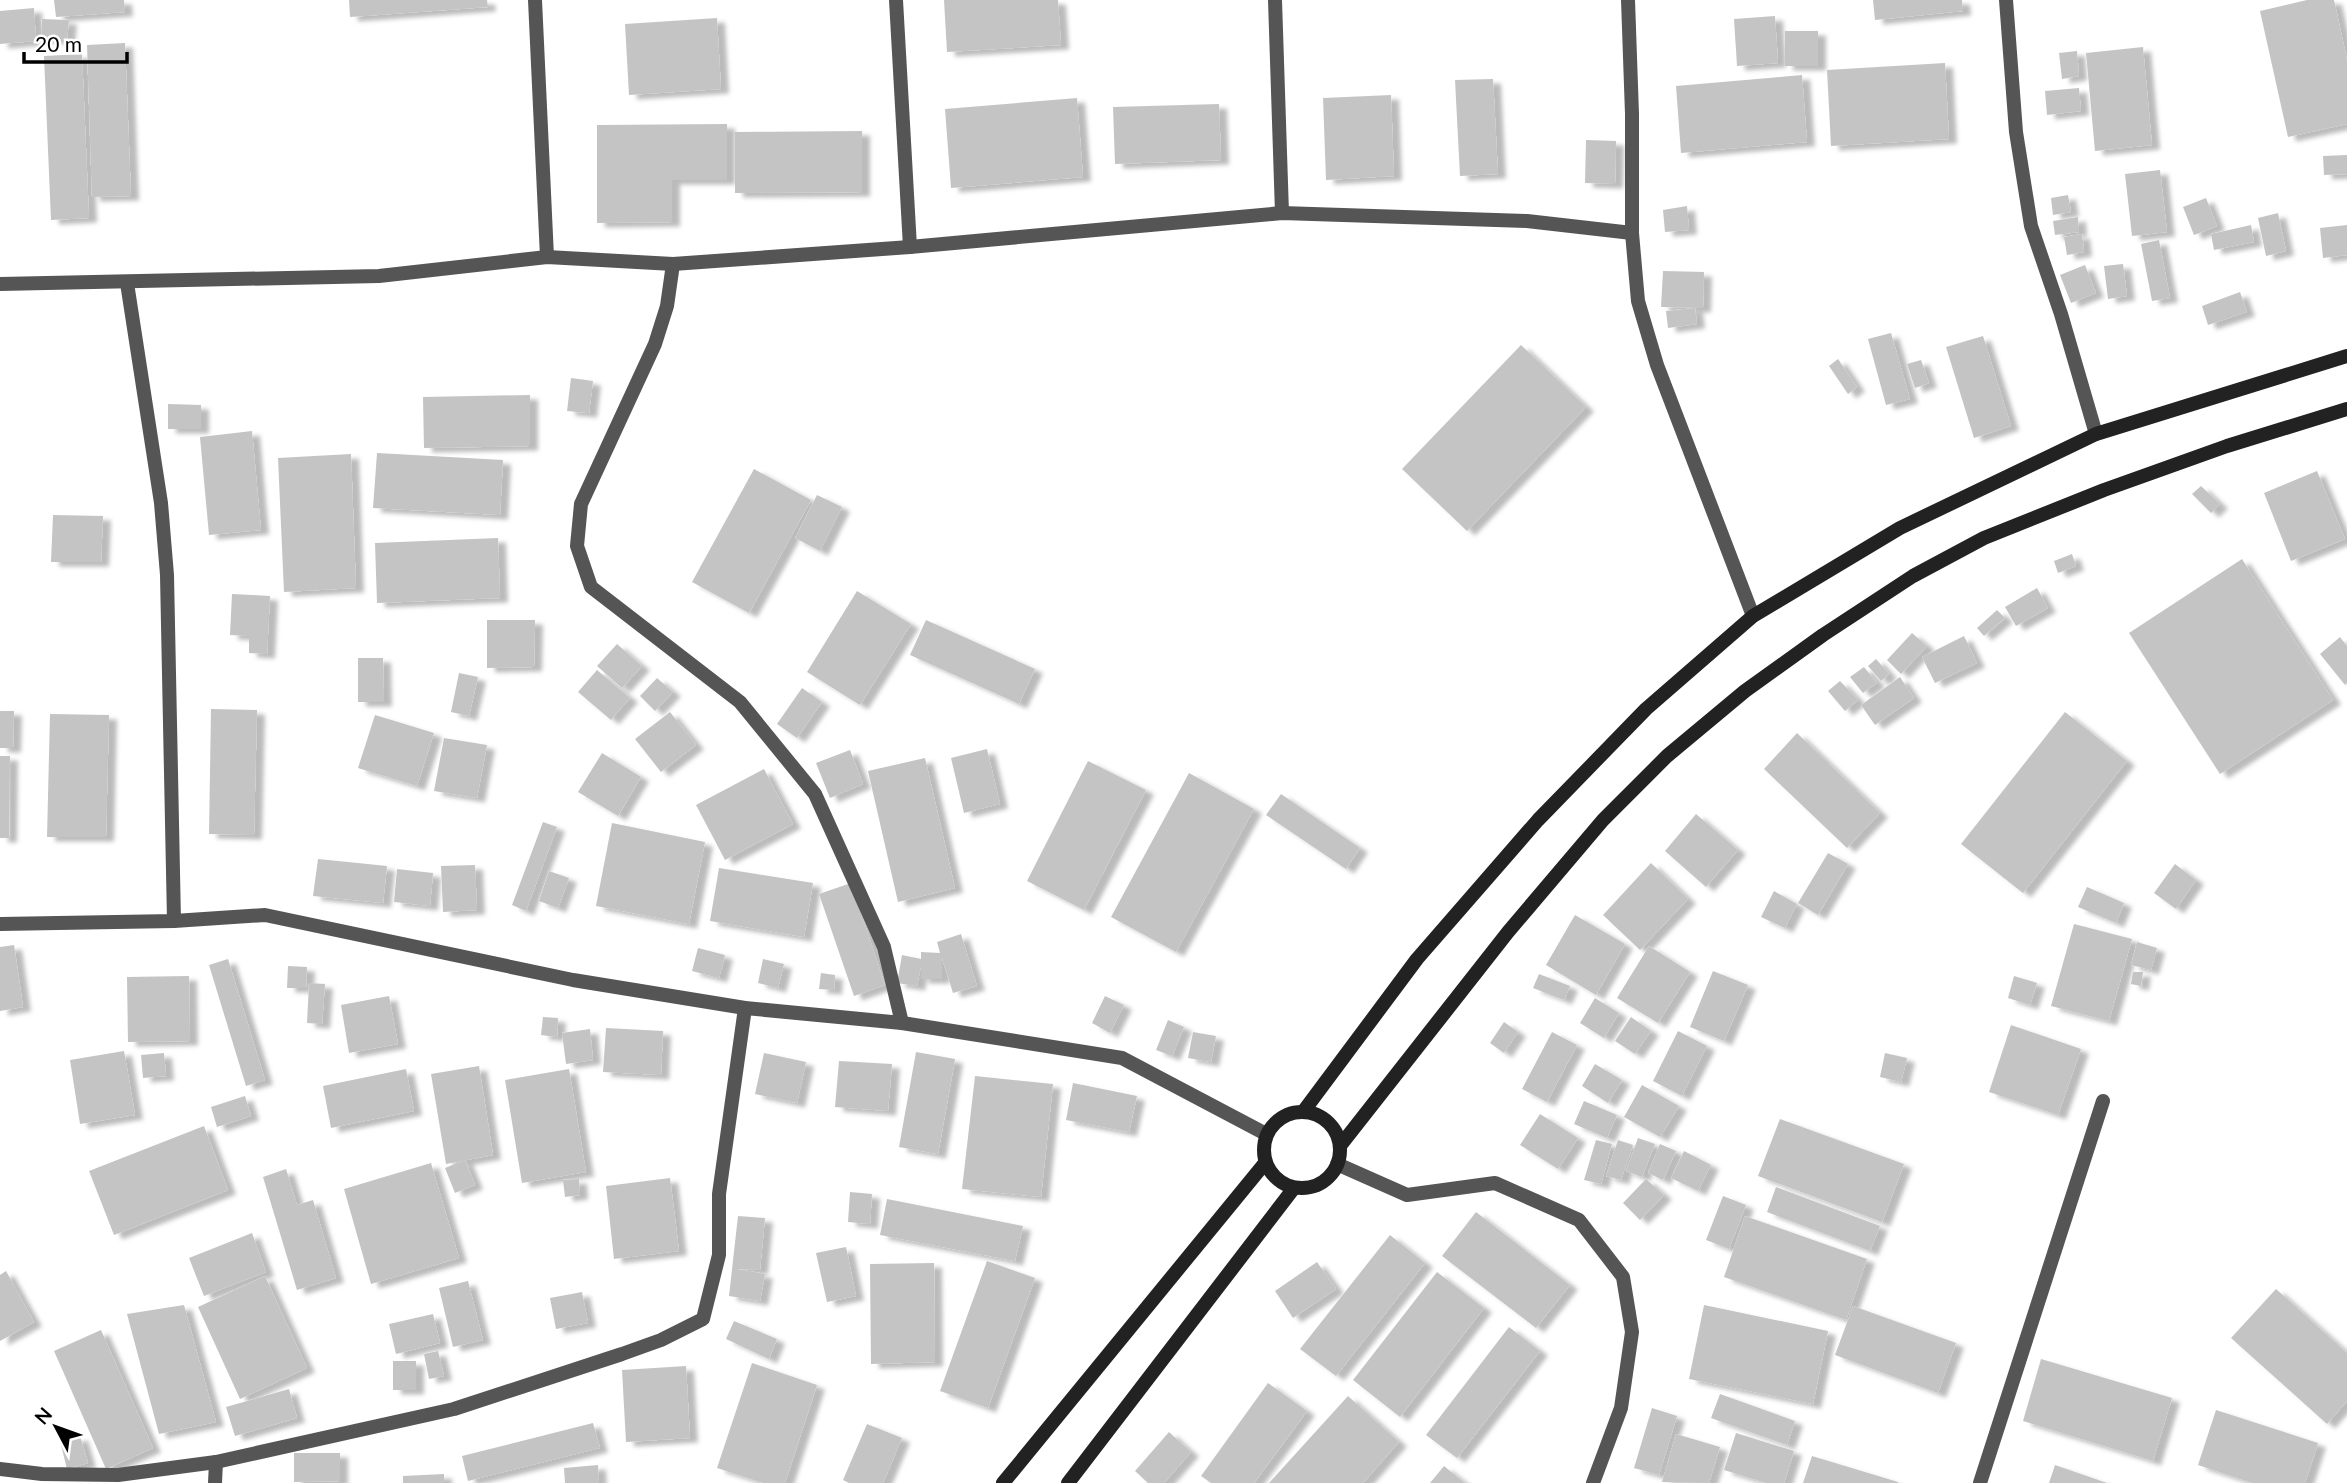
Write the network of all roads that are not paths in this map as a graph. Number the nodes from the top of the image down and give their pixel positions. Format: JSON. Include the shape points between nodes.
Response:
{"nodes":[{"id":1,"x":535,"y":0,"type":"edge"},
{"id":2,"x":896,"y":0,"type":"edge"},
{"id":3,"x":1275,"y":0,"type":"edge"},
{"id":4,"x":1628,"y":0,"type":"edge"},
{"id":5,"x":2006,"y":0,"type":"edge"},
{"id":6,"x":1282,"y":213,"type":"junction"},
{"id":7,"x":1632,"y":233,"type":"junction"},
{"id":8,"x":910,"y":247,"type":"junction"},
{"id":9,"x":547,"y":257,"type":"junction"},
{"id":10,"x":673,"y":264,"type":"junction"},
{"id":11,"x":127,"y":283,"type":"junction"},
{"id":12,"x":0,"y":284,"type":"edge"},
{"id":13,"x":2347,"y":356,"type":"edge"},
{"id":14,"x":2347,"y":409,"type":"edge"},
{"id":15,"x":2096,"y":434,"type":"junction"},
{"id":16,"x":1753,"y":616,"type":"junction"},
{"id":17,"x":174,"y":921,"type":"junction"},
{"id":18,"x":0,"y":924,"type":"edge"},
{"id":19,"x":745,"y":1008,"type":"junction"},
{"id":20,"x":902,"y":1023,"type":"junction"},
{"id":21,"x":2103,"y":1101,"type":"dead end"},
{"id":22,"x":1303,"y":1111,"type":"junction"},
{"id":23,"x":1266,"y":1134,"type":"junction"},
{"id":24,"x":1340,"y":1146,"type":"junction"},
{"id":25,"x":1265,"y":1163,"type":"junction"},
{"id":26,"x":1337,"y":1164,"type":"junction"},
{"id":27,"x":1294,"y":1188,"type":"junction"},
{"id":28,"x":216,"y":1462,"type":"junction"},
{"id":29,"x":0,"y":1469,"type":"edge"},
{"id":30,"x":215,"y":1483,"type":"edge"},
{"id":31,"x":1003,"y":1483,"type":"edge"},
{"id":32,"x":1068,"y":1483,"type":"edge"},
{"id":33,"x":1593,"y":1483,"type":"edge"},
{"id":34,"x":1980,"y":1483,"type":"edge"}],
"edges":[{"from":1,"to":9,"type":"street"},
{"from":2,"to":8,"type":"street"},
{"from":3,"to":6,"type":"street"},
{"from":4,"to":7,"type":"street"},
{"from":5,"to":15,"type":"street","via":[[2015,132],[2031,226]]},
{"from":6,"to":7,"type":"street","via":[[1527,221]]},
{"from":6,"to":8,"type":"street"},
{"from":7,"to":16,"type":"street","via":[[1638,301],[1657,365]]},
{"from":8,"to":10,"type":"street"},
{"from":9,"to":10,"type":"street"},
{"from":9,"to":11,"type":"street","via":[[379,276]]},
{"from":10,"to":20,"type":"street","via":[[655,344],[581,505],[577,546],[591,587],[740,702],[815,794],[884,947]]},
{"from":11,"to":12,"type":"street"},
{"from":11,"to":17,"type":"street","via":[[161,503],[167,575]]},
{"from":13,"to":15,"type":"main road"},
{"from":14,"to":24,"type":"main road","via":[[2227,446],[1984,538],[1913,576],[1745,691],[1667,756],[1603,820],[1508,932]]},
{"from":15,"to":16,"type":"main road","via":[[1900,528]]},
{"from":16,"to":22,"type":"main road","via":[[1646,709],[1538,820],[1418,959]]},
{"from":17,"to":18,"type":"street"},
{"from":17,"to":19,"type":"street","via":[[265,915],[573,980]]},
{"from":19,"to":20,"type":"street"},
{"from":19,"to":28,"type":"street","via":[[719,1194],[719,1255],[703,1319],[661,1340],[454,1409]]},
{"from":20,"to":23,"type":"street","via":[[1122,1058]]},
{"from":21,"to":34,"type":"street"},
{"from":22,"to":23,"type":"main road","via":[[1285,1116]]},
{"from":22,"to":24,"type":"main road","via":[[1327,1122]]},
{"from":23,"to":25,"type":"main road"},
{"from":24,"to":26,"type":"main road"},
{"from":25,"to":27,"type":"main road","via":[[1276,1179]]},
{"from":25,"to":31,"type":"main road"},
{"from":26,"to":27,"type":"main road","via":[[1327,1179],[1312,1187]]},
{"from":26,"to":33,"type":"street","via":[[1407,1195],[1495,1183],[1579,1220],[1623,1277],[1633,1332],[1621,1408]]},
{"from":27,"to":32,"type":"main road"},
{"from":28,"to":29,"type":"street","via":[[118,1475],[43,1475]]},
{"from":28,"to":30,"type":"street"}]}
